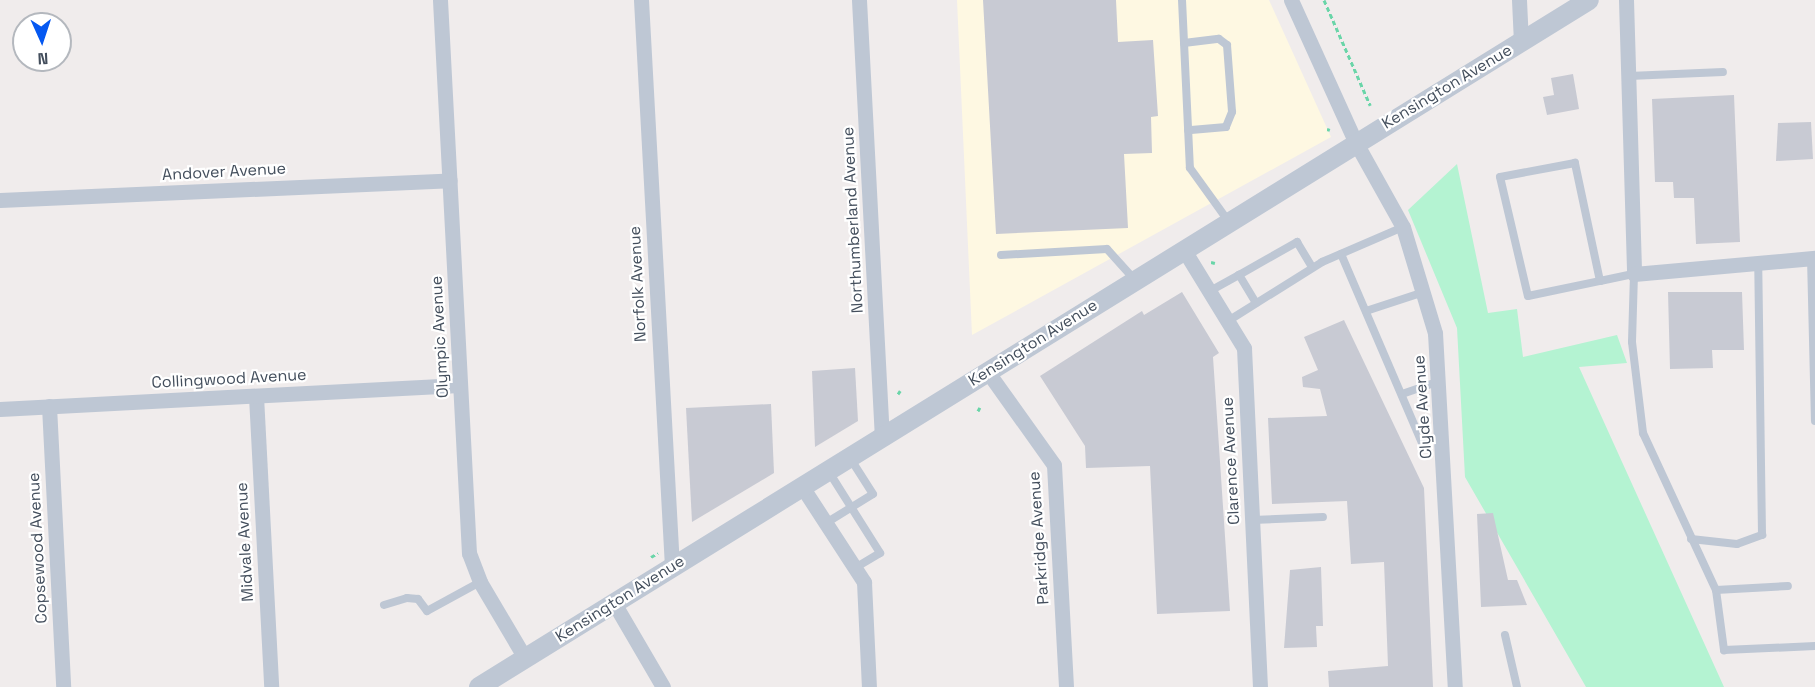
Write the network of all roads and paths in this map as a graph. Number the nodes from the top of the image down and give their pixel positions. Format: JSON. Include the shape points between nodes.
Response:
{"nodes":[{"id":1,"x":440,"y":0,"type":"edge"},
{"id":2,"x":641,"y":0,"type":"edge"},
{"id":3,"x":859,"y":0,"type":"edge"},
{"id":4,"x":1182,"y":0,"type":"edge"},
{"id":5,"x":1291,"y":0,"type":"edge"},
{"id":6,"x":1324,"y":0,"type":"edge"},
{"id":7,"x":1519,"y":0,"type":"edge"},
{"id":8,"x":1589,"y":0,"type":"edge"},
{"id":9,"x":1626,"y":0,"type":"edge"},
{"id":10,"x":1521,"y":42,"type":"junction"},
{"id":11,"x":1184,"y":43,"type":"junction"},
{"id":12,"x":1723,"y":72,"type":"dead end"},
{"id":13,"x":1629,"y":76,"type":"junction"},
{"id":14,"x":1370,"y":105,"type":"dead end"},
{"id":15,"x":1188,"y":130,"type":"junction"},
{"id":16,"x":1356,"y":143,"type":"junction"},
{"id":17,"x":450,"y":180,"type":"junction"},
{"id":18,"x":0,"y":200,"type":"edge"},
{"id":19,"x":1229,"y":222,"type":"junction"},
{"id":20,"x":1403,"y":227,"type":"junction"},
{"id":21,"x":1184,"y":250,"type":"junction"},
{"id":22,"x":1341,"y":254,"type":"junction"},
{"id":23,"x":1001,"y":255,"type":"dead end"},
{"id":24,"x":1813,"y":258,"type":"edge"},
{"id":25,"x":1758,"y":261,"type":"junction"},
{"id":26,"x":1312,"y":267,"type":"junction"},
{"id":27,"x":1634,"y":274,"type":"junction"},
{"id":28,"x":1239,"y":275,"type":"junction"},
{"id":29,"x":1135,"y":280,"type":"junction"},
{"id":30,"x":1600,"y":281,"type":"junction"},
{"id":31,"x":1210,"y":291,"type":"junction"},
{"id":32,"x":1424,"y":292,"type":"junction"},
{"id":33,"x":1256,"y":303,"type":"junction"},
{"id":34,"x":1366,"y":311,"type":"junction"},
{"id":35,"x":1228,"y":321,"type":"junction"},
{"id":36,"x":987,"y":371,"type":"junction"},
{"id":37,"x":1442,"y":381,"type":"junction"},
{"id":38,"x":459,"y":385,"type":"junction"},
{"id":39,"x":1402,"y":394,"type":"junction"},
{"id":40,"x":256,"y":396,"type":"junction"},
{"id":41,"x":49,"y":406,"type":"junction"},
{"id":42,"x":0,"y":409,"type":"edge"},
{"id":43,"x":1815,"y":421,"type":"edge"},
{"id":44,"x":882,"y":437,"type":"junction"},
{"id":45,"x":1424,"y":444,"type":"dead end"},
{"id":46,"x":849,"y":457,"type":"junction"},
{"id":47,"x":828,"y":470,"type":"junction"},
{"id":48,"x":801,"y":485,"type":"junction"},
{"id":49,"x":852,"y":507,"type":"junction"},
{"id":50,"x":1323,"y":517,"type":"dead end"},
{"id":51,"x":1252,"y":520,"type":"junction"},
{"id":52,"x":826,"y":523,"type":"junction"},
{"id":53,"x":1691,"y":539,"type":"junction"},
{"id":54,"x":672,"y":566,"type":"junction"},
{"id":55,"x":855,"y":568,"type":"junction"},
{"id":56,"x":480,"y":582,"type":"junction"},
{"id":57,"x":1788,"y":586,"type":"dead end"},
{"id":58,"x":1716,"y":590,"type":"junction"},
{"id":59,"x":614,"y":603,"type":"junction"},
{"id":60,"x":384,"y":605,"type":"dead end"},
{"id":61,"x":1505,"y":635,"type":"dead end"},
{"id":62,"x":1815,"y":646,"type":"edge"},
{"id":63,"x":525,"y":658,"type":"junction"},
{"id":64,"x":63,"y":687,"type":"edge"},
{"id":65,"x":271,"y":687,"type":"edge"},
{"id":66,"x":479,"y":687,"type":"edge"},
{"id":67,"x":663,"y":687,"type":"edge"},
{"id":68,"x":869,"y":687,"type":"edge"},
{"id":69,"x":1066,"y":687,"type":"edge"},
{"id":70,"x":1260,"y":687,"type":"edge"},
{"id":71,"x":1455,"y":687,"type":"edge"},
{"id":72,"x":1517,"y":687,"type":"edge"}],
"edges":[{"from":1,"to":17,"type":"street","name":"Olympic Avenue"},
{"from":2,"to":54,"type":"street","name":"Norfolk Avenue"},
{"from":3,"to":44,"type":"street","name":"Northumberland Avenue"},
{"from":4,"to":11,"type":"lane"},
{"from":5,"to":16,"type":"street","name":"Clyde Avenue"},
{"from":6,"to":14,"type":"path"},
{"from":7,"to":10,"type":"street"},
{"from":8,"to":10,"type":"street","name":"Kensington Avenue"},
{"from":9,"to":13,"type":"street"},
{"from":10,"to":16,"type":"street","name":"Kensington Avenue"},
{"from":11,"to":15,"type":"lane"},
{"from":11,"to":15,"type":"lane","via":[[1219,39],[1227,45],[1232,112],[1226,127]]},
{"from":12,"to":13,"type":"lane"},
{"from":13,"to":27,"type":"street"},
{"from":15,"to":19,"type":"lane","via":[[1190,168]]},
{"from":16,"to":19,"type":"street","name":"Kensington Avenue"},
{"from":16,"to":20,"type":"street","name":"Clyde Avenue"},
{"from":17,"to":18,"type":"street","name":"Andover Avenue"},
{"from":17,"to":38,"type":"street","name":"Olympic Avenue"},
{"from":19,"to":21,"type":"street","name":"Kensington Avenue"},
{"from":20,"to":22,"type":"lane"},
{"from":20,"to":32,"type":"street","name":"Clyde Avenue"},
{"from":21,"to":29,"type":"street","name":"Kensington Avenue"},
{"from":21,"to":31,"type":"street","name":"Clarence Avenue"},
{"from":22,"to":26,"type":"lane"},
{"from":22,"to":34,"type":"lane"},
{"from":23,"to":29,"type":"lane","via":[[1107,249]]},
{"from":24,"to":25,"type":"street"},
{"from":24,"to":43,"type":"lane"},
{"from":25,"to":27,"type":"street"},
{"from":25,"to":53,"type":"lane","via":[[1762,535],[1737,544]]},
{"from":26,"to":28,"type":"lane","via":[[1297,242]]},
{"from":26,"to":33,"type":"lane"},
{"from":27,"to":30,"type":"lane"},
{"from":27,"to":53,"type":"lane","via":[[1632,342],[1643,433]]},
{"from":28,"to":31,"type":"lane"},
{"from":28,"to":33,"type":"lane"},
{"from":29,"to":36,"type":"street","name":"Kensington Avenue"},
{"from":30,"to":30,"type":"lane","via":[[1528,296],[1500,177],[1575,163]]},
{"from":31,"to":35,"type":"street","name":"Clarence Avenue"},
{"from":32,"to":34,"type":"lane"},
{"from":32,"to":37,"type":"street","name":"Clyde Avenue"},
{"from":33,"to":35,"type":"lane"},
{"from":34,"to":39,"type":"lane"},
{"from":35,"to":51,"type":"street","name":"Clarence Avenue","via":[[1244,348]]},
{"from":36,"to":44,"type":"street","name":"Kensington Avenue"},
{"from":36,"to":69,"type":"street","name":"Parkridge Avenue","via":[[1054,465]]},
{"from":37,"to":39,"type":"lane"},
{"from":37,"to":71,"type":"street","name":"Clyde Avenue"},
{"from":38,"to":40,"type":"street","name":"Collingwood Avenue"},
{"from":38,"to":56,"type":"street","name":"Olympic Avenue","via":[[469,553]]},
{"from":39,"to":45,"type":"lane"},
{"from":40,"to":41,"type":"street","name":"Collingwood Avenue"},
{"from":40,"to":65,"type":"street","name":"Midvale Avenue"},
{"from":41,"to":42,"type":"street","name":"Collingwood Avenue"},
{"from":41,"to":64,"type":"street","name":"Copsewood Avenue"},
{"from":44,"to":46,"type":"street","name":"Kensington Avenue"},
{"from":46,"to":47,"type":"street","name":"Kensington Avenue"},
{"from":46,"to":49,"type":"lane","via":[[873,494]]},
{"from":47,"to":48,"type":"street","name":"Kensington Avenue"},
{"from":47,"to":49,"type":"lane"},
{"from":48,"to":52,"type":"street"},
{"from":48,"to":54,"type":"street","name":"Kensington Avenue"},
{"from":49,"to":52,"type":"lane"},
{"from":49,"to":55,"type":"lane","via":[[880,553]]},
{"from":50,"to":51,"type":"lane"},
{"from":51,"to":70,"type":"street","name":"Clarence Avenue"},
{"from":52,"to":55,"type":"street"},
{"from":53,"to":58,"type":"lane"},
{"from":54,"to":59,"type":"street","name":"Kensington Avenue"},
{"from":55,"to":68,"type":"street","via":[[864,582]]},
{"from":56,"to":60,"type":"lane","via":[[427,611],[418,599]]},
{"from":56,"to":63,"type":"street","name":"Olympic Avenue"},
{"from":57,"to":58,"type":"lane"},
{"from":58,"to":62,"type":"lane","via":[[1724,650]]},
{"from":59,"to":63,"type":"street","name":"Kensington Avenue"},
{"from":59,"to":67,"type":"street"},
{"from":61,"to":72,"type":"lane"},
{"from":63,"to":66,"type":"street","name":"Kensington Avenue"}]}
